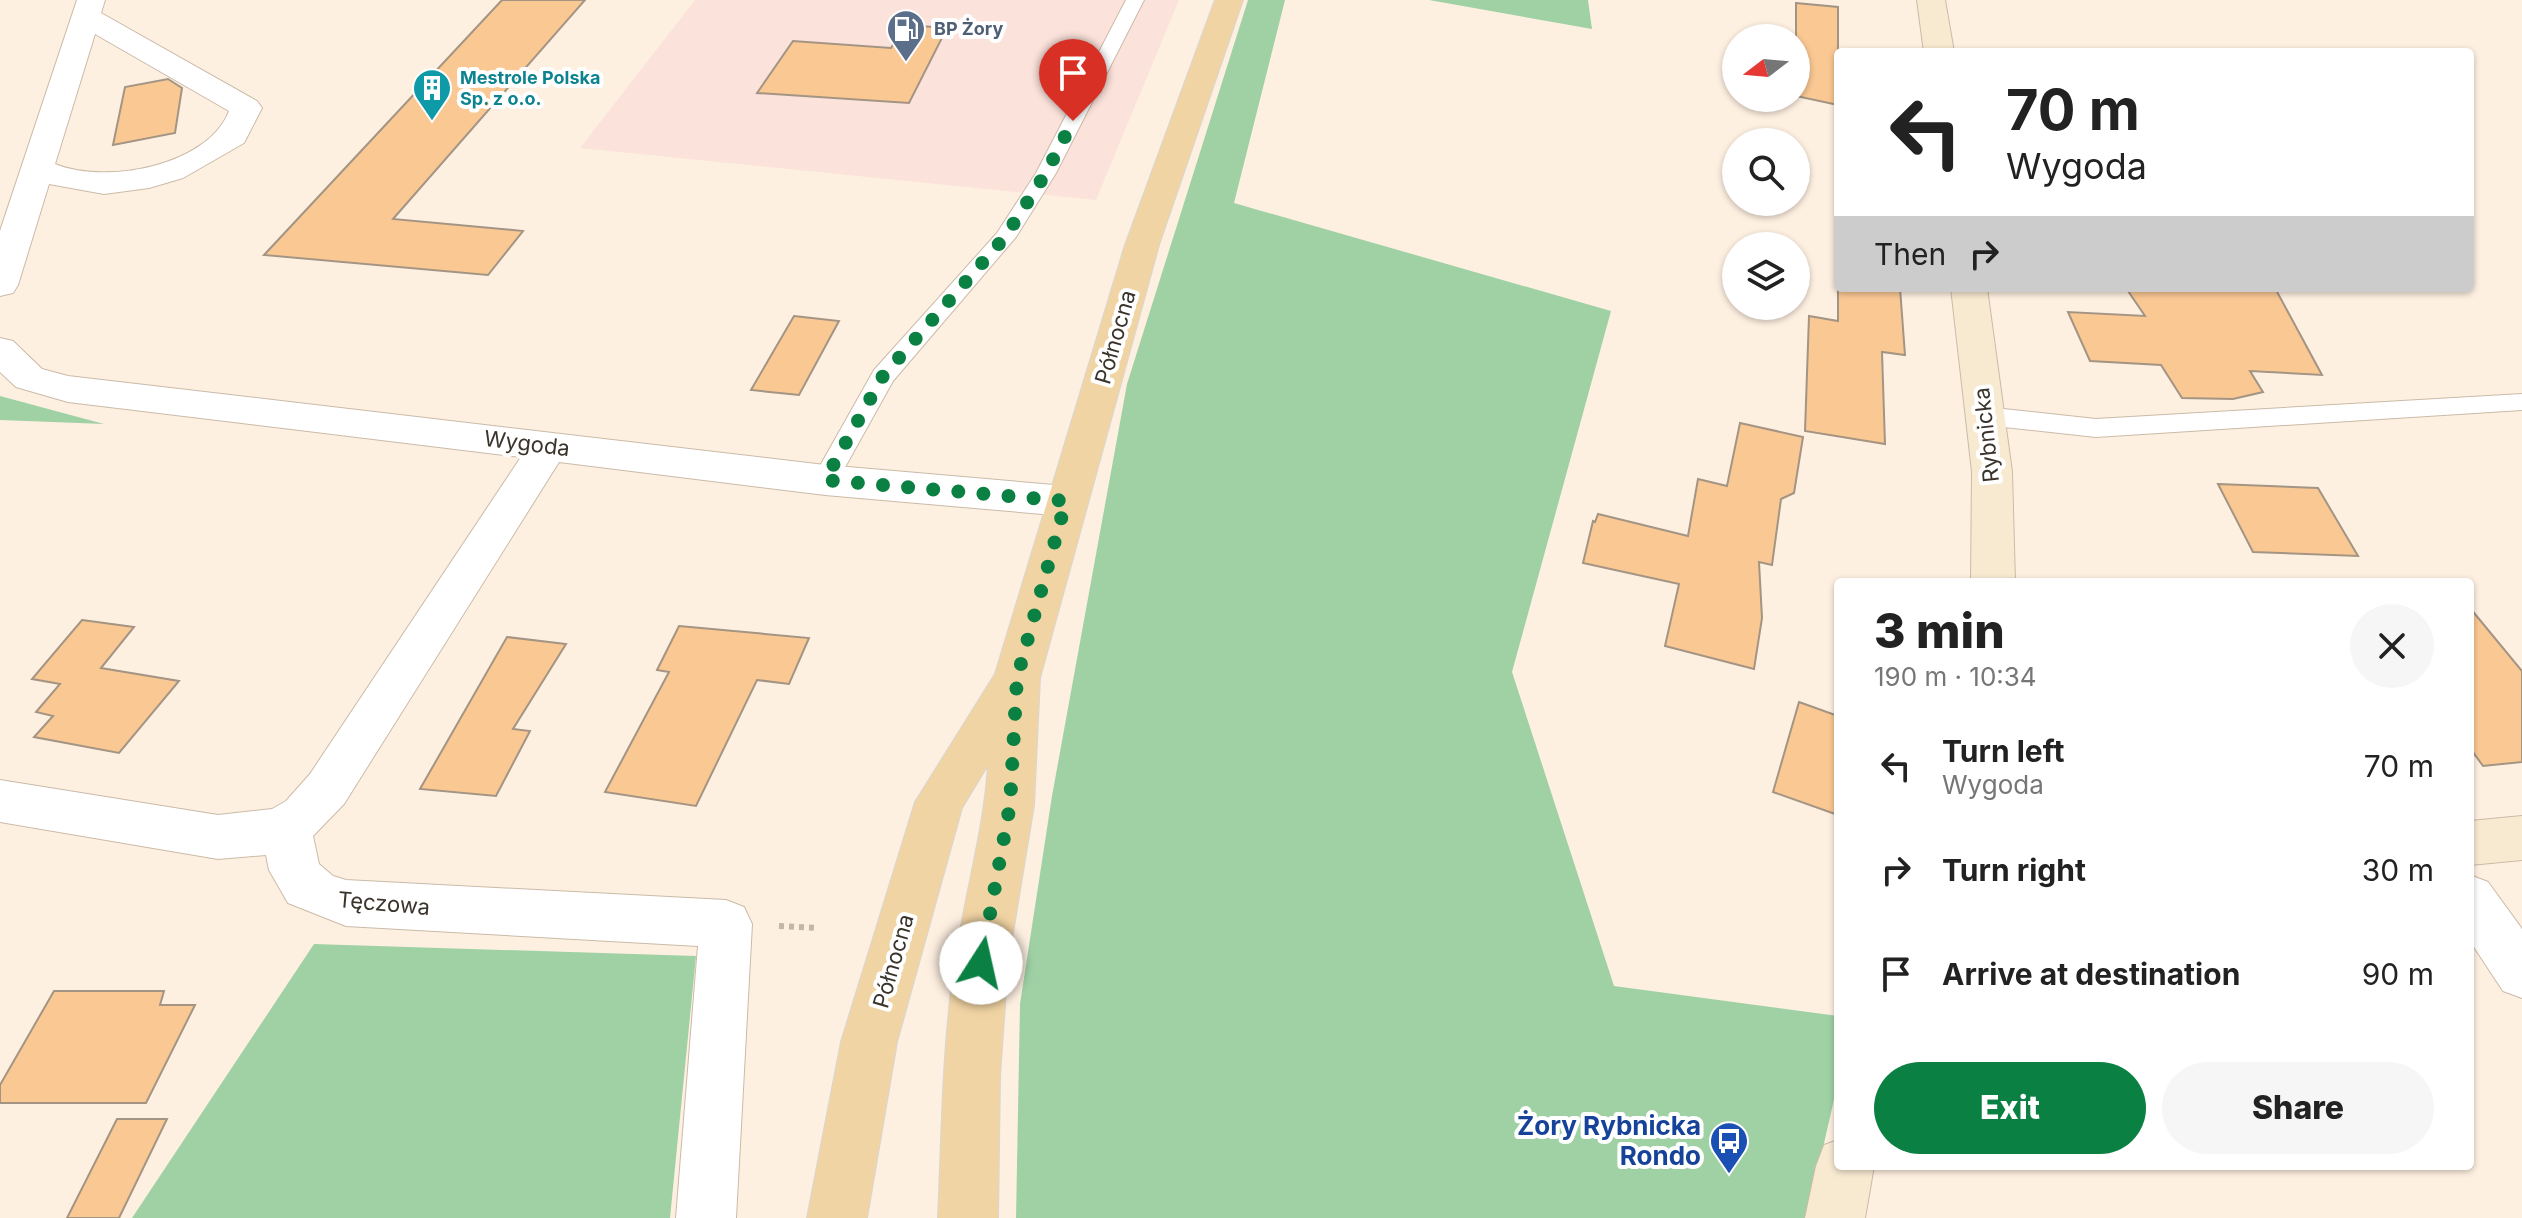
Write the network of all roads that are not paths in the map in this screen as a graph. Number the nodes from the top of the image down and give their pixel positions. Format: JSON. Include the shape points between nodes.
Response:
{"nodes":[{"id":1,"x":1135,"y":0,"type":"edge"},
{"id":2,"x":1229,"y":0,"type":"edge"},
{"id":3,"x":1931,"y":0,"type":"edge"},
{"id":4,"x":88,"y":8,"type":"edge"},
{"id":5,"x":1938,"y":48,"type":"edge"},
{"id":6,"x":37,"y":168,"type":"junction"},
{"id":7,"x":0,"y":285,"type":"edge"},
{"id":8,"x":1970,"y":292,"type":"edge"},
{"id":9,"x":0,"y":350,"type":"edge"},
{"id":10,"x":2522,"y":402,"type":"edge"},
{"id":11,"x":1985,"y":416,"type":"junction"},
{"id":12,"x":549,"y":446,"type":"junction"},
{"id":13,"x":825,"y":480,"type":"junction"},
{"id":14,"x":1066,"y":501,"type":"junction"},
{"id":15,"x":1993,"y":578,"type":"edge"},
{"id":16,"x":1017,"y":678,"type":"junction"},
{"id":17,"x":0,"y":801,"type":"edge"},
{"id":18,"x":287,"y":826,"type":"junction"},
{"id":19,"x":2522,"y":838,"type":"edge"},
{"id":20,"x":2474,"y":843,"type":"edge"},
{"id":21,"x":2474,"y":904,"type":"edge"},
{"id":22,"x":2522,"y":973,"type":"edge"},
{"id":23,"x":1844,"y":1170,"type":"edge"},
{"id":24,"x":706,"y":1218,"type":"edge"},
{"id":25,"x":837,"y":1218,"type":"edge"},
{"id":26,"x":968,"y":1218,"type":"edge"},
{"id":27,"x":1835,"y":1218,"type":"edge"}],
"edges":[{"from":1,"to":13,"type":"lane","via":[[1046,173],[1005,237],[883,376]]},
{"from":2,"to":14,"type":"main road","name":"Północna","via":[[1142,245]]},
{"from":3,"to":5,"type":"street"},
{"from":4,"to":6,"type":"street"},
{"from":4,"to":6,"type":"street","via":[[246,108],[233,135],[159,177],[96,185],[61,181]]},
{"from":6,"to":7,"type":"street"},
{"from":8,"to":11,"type":"street","name":"Rybnicka"},
{"from":9,"to":12,"type":"street","name":"Wygoda","via":[[29,378],[68,389]]},
{"from":10,"to":11,"type":"lane","via":[[2096,428]]},
{"from":11,"to":15,"type":"street","name":"Rybnicka"},
{"from":12,"to":13,"type":"street","name":"Wygoda"},
{"from":12,"to":18,"type":"street","via":[[327,789]]},
{"from":13,"to":14,"type":"street","name":"Wygoda"},
{"from":14,"to":16,"type":"main road","name":"Północna"},
{"from":16,"to":25,"type":"main road","name":"Północna","via":[[939,802],[869,1042]]},
{"from":16,"to":26,"type":"main road","name":"Północna","via":[[1010,805],[981,963]]},
{"from":17,"to":18,"type":"street","via":[[218,837]]},
{"from":18,"to":24,"type":"street","name":"Tęczowa","via":[[297,878],[314,894],[346,903],[726,924]]},
{"from":19,"to":20,"type":"street"},
{"from":21,"to":22,"type":"street"},
{"from":23,"to":27,"type":"street"}]}
